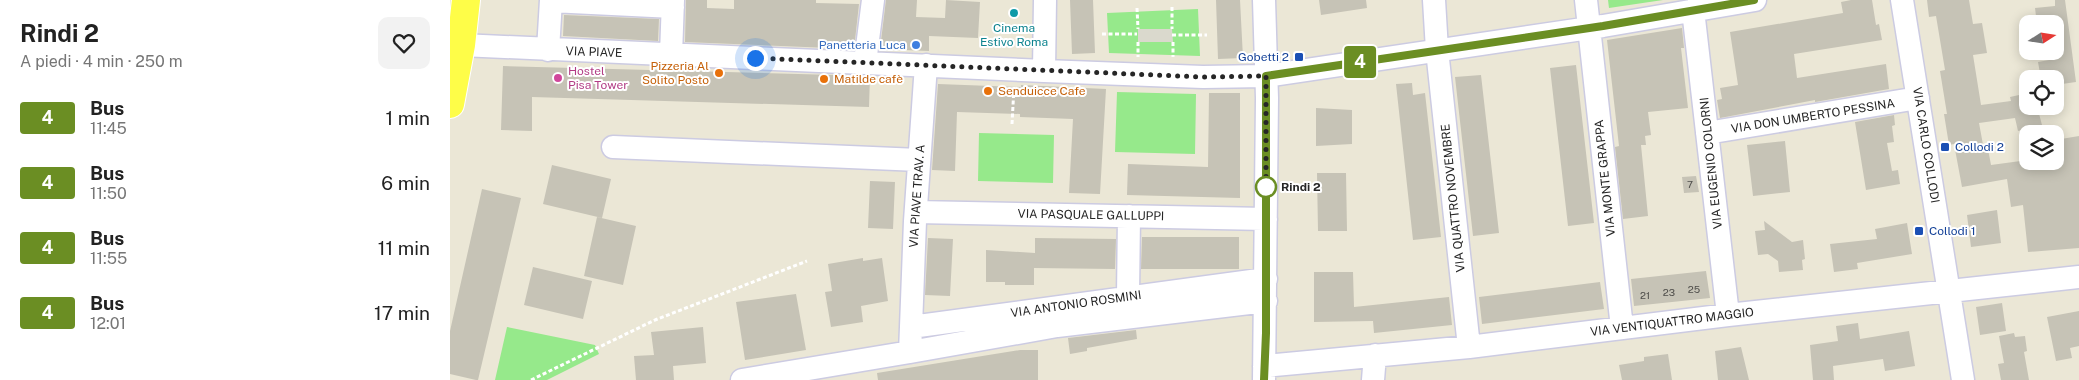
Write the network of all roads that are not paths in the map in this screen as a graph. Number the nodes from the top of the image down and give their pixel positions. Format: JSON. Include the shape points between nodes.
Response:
{"nodes":[{"id":1,"x":466,"y":0,"type":"edge"},
{"id":2,"x":551,"y":0,"type":"edge"},
{"id":3,"x":873,"y":0,"type":"edge"},
{"id":4,"x":1045,"y":0,"type":"edge"},
{"id":5,"x":1264,"y":0,"type":"edge"},
{"id":6,"x":1434,"y":0,"type":"edge"},
{"id":7,"x":1586,"y":0,"type":"edge"},
{"id":8,"x":1754,"y":0,"type":"edge"},
{"id":9,"x":1902,"y":0,"type":"edge"},
{"id":10,"x":673,"y":3,"type":"edge"},
{"id":11,"x":1692,"y":10,"type":"junction"},
{"id":12,"x":1588,"y":28,"type":"junction"},
{"id":13,"x":461,"y":45,"type":"junction"},
{"id":14,"x":548,"y":50,"type":"junction"},
{"id":15,"x":1437,"y":50,"type":"junction"},
{"id":16,"x":671,"y":55,"type":"junction"},
{"id":17,"x":865,"y":63,"type":"junction"},
{"id":18,"x":926,"y":65,"type":"junction"},
{"id":19,"x":1044,"y":71,"type":"junction"},
{"id":20,"x":1266,"y":76,"type":"junction"},
{"id":21,"x":1918,"y":98,"type":"junction"},
{"id":22,"x":450,"y":104,"type":"edge"},
{"id":23,"x":1707,"y":133,"type":"junction"},
{"id":24,"x":613,"y":147,"type":"dead end"},
{"id":25,"x":919,"y":160,"type":"junction"},
{"id":26,"x":916,"y":212,"type":"junction"},
{"id":27,"x":1129,"y":216,"type":"junction"},
{"id":28,"x":1266,"y":219,"type":"junction"},
{"id":29,"x":2079,"y":277,"type":"edge"},
{"id":30,"x":1266,"y":290,"type":"junction"},
{"id":31,"x":1948,"y":290,"type":"junction"},
{"id":32,"x":1128,"y":296,"type":"junction"},
{"id":33,"x":1728,"y":315,"type":"junction"},
{"id":34,"x":911,"y":327,"type":"junction"},
{"id":35,"x":1622,"y":328,"type":"junction"},
{"id":36,"x":1469,"y":347,"type":"junction"},
{"id":37,"x":910,"y":352,"type":"junction"},
{"id":38,"x":1375,"y":355,"type":"junction"},
{"id":39,"x":1264,"y":373,"type":"edge"},
{"id":40,"x":742,"y":380,"type":"edge"},
{"id":41,"x":1373,"y":380,"type":"edge"},
{"id":42,"x":1963,"y":380,"type":"edge"}],
"edges":[{"from":1,"to":13,"type":"main road"},
{"from":2,"to":10,"type":"street"},
{"from":2,"to":14,"type":"street"},
{"from":3,"to":17,"type":"street"},
{"from":4,"to":19,"type":"street"},
{"from":5,"to":20,"type":"street"},
{"from":6,"to":15,"type":"street","name":"VIA QUATTRO NOVEMBRE"},
{"from":7,"to":12,"type":"street","name":"VIA MONTE GRAPPA"},
{"from":8,"to":11,"type":"street","name":"VIA PIAVE"},
{"from":9,"to":21,"type":"street","name":"VIA CARLO COLLODI"},
{"from":10,"to":16,"type":"street"},
{"from":11,"to":12,"type":"street","name":"VIA PIAVE"},
{"from":11,"to":23,"type":"street","name":"VIA EUGENIO COLORNI"},
{"from":12,"to":15,"type":"street","name":"VIA PIAVE"},
{"from":12,"to":35,"type":"street","name":"VIA MONTE GRAPPA"},
{"from":13,"to":14,"type":"street","name":"VIA PIAVE"},
{"from":13,"to":22,"type":"main road"},
{"from":14,"to":16,"type":"street","name":"VIA PIAVE"},
{"from":15,"to":20,"type":"street","name":"VIA PIAVE"},
{"from":15,"to":36,"type":"street","name":"VIA QUATTRO NOVEMBRE"},
{"from":16,"to":17,"type":"street","name":"VIA PIAVE"},
{"from":17,"to":18,"type":"street","name":"VIA PIAVE"},
{"from":18,"to":19,"type":"street","name":"VIA PIAVE"},
{"from":18,"to":25,"type":"street","name":"VIA PIAVE TRAV. A"},
{"from":19,"to":20,"type":"street","name":"VIA PIAVE"},
{"from":20,"to":28,"type":"street"},
{"from":21,"to":23,"type":"street","name":"VIA DON UMBERTO PESSINA"},
{"from":21,"to":31,"type":"street","name":"VIA CARLO COLLODI"},
{"from":23,"to":33,"type":"street","name":"VIA EUGENIO COLORNI"},
{"from":24,"to":25,"type":"street"},
{"from":25,"to":26,"type":"street","name":"VIA PIAVE TRAV. A"},
{"from":26,"to":27,"type":"street","name":"VIA PASQUALE GALLUPPI"},
{"from":26,"to":34,"type":"street","name":"VIA PIAVE TRAV. A"},
{"from":27,"to":28,"type":"street","name":"VIA PASQUALE GALLUPPI"},
{"from":27,"to":32,"type":"street"},
{"from":28,"to":30,"type":"street"},
{"from":29,"to":31,"type":"street","name":"VIA VENTIQUATTRO MAGGIO"},
{"from":30,"to":32,"type":"street","name":"VIA ANTONIO ROSMINI"},
{"from":30,"to":37,"type":"street","name":"VIA ANTONIO ROSMINI"},
{"from":30,"to":39,"type":"street"},
{"from":31,"to":33,"type":"street","name":"VIA VENTIQUATTRO MAGGIO"},
{"from":31,"to":42,"type":"street","name":"VIA CARLO COLLODI"},
{"from":32,"to":34,"type":"street","name":"VIA ANTONIO ROSMINI"},
{"from":33,"to":35,"type":"street","name":"VIA VENTIQUATTRO MAGGIO"},
{"from":34,"to":37,"type":"street"},
{"from":35,"to":36,"type":"street","name":"VIA VENTIQUATTRO MAGGIO"},
{"from":36,"to":38,"type":"street","name":"VIA VENTIQUATTRO MAGGIO"},
{"from":37,"to":40,"type":"street","name":"VIA ANTONIO ROSMINI"},
{"from":38,"to":39,"type":"street","name":"VIA VENTIQUATTRO MAGGIO"},
{"from":38,"to":41,"type":"street"}]}
